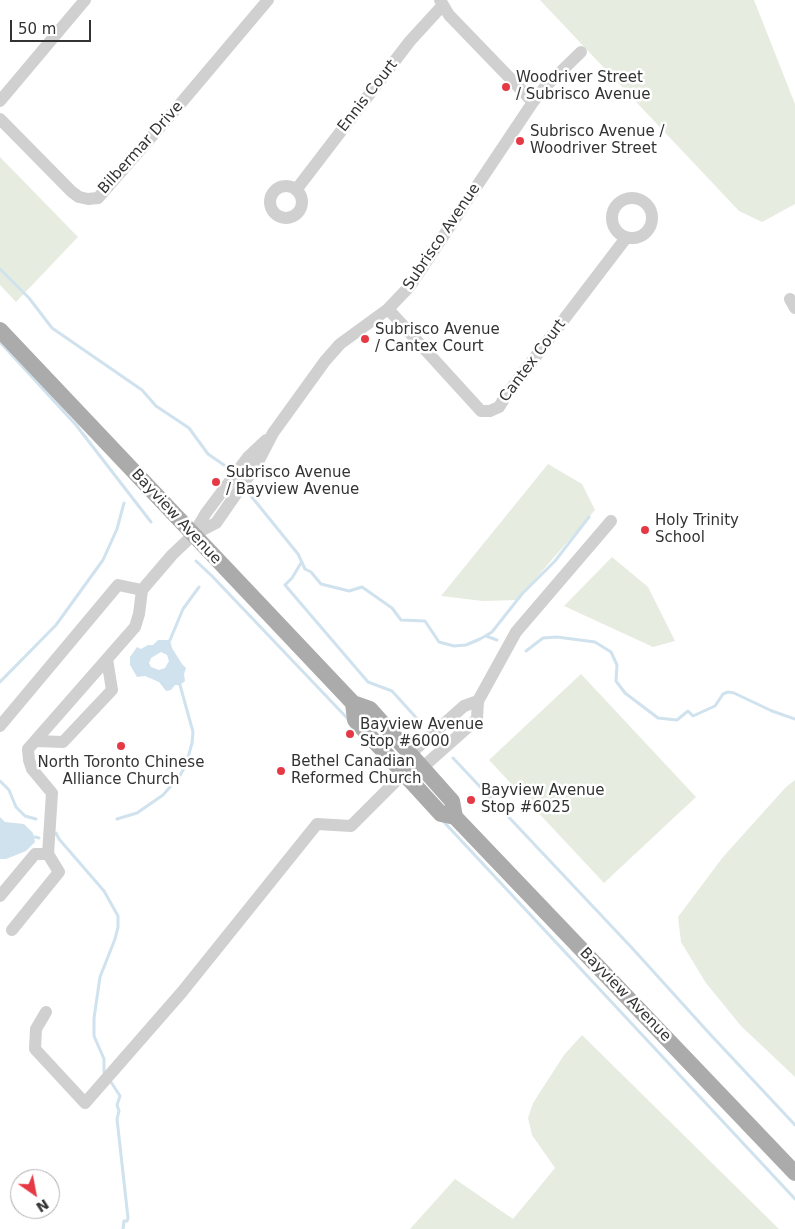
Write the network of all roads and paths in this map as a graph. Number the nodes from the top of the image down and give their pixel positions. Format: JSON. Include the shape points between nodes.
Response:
{"nodes":[{"id":1,"x":85,"y":0,"type":"edge"},
{"id":2,"x":268,"y":0,"type":"edge"},
{"id":3,"x":442,"y":3,"type":"edge"},
{"id":4,"x":581,"y":52,"type":"dead end"},
{"id":5,"x":0,"y":101,"type":"edge"},
{"id":6,"x":533,"y":102,"type":"junction"},
{"id":7,"x":0,"y":119,"type":"edge"},
{"id":8,"x":296,"y":190,"type":"dead end"},
{"id":9,"x":626,"y":238,"type":"dead end"},
{"id":10,"x":388,"y":310,"type":"junction"},
{"id":11,"x":0,"y":330,"type":"edge"},
{"id":12,"x":611,"y":521,"type":"dead end"},
{"id":13,"x":193,"y":535,"type":"junction"},
{"id":14,"x":142,"y":590,"type":"junction"},
{"id":15,"x":107,"y":658,"type":"junction"},
{"id":16,"x":478,"y":700,"type":"junction"},
{"id":17,"x":353,"y":704,"type":"junction"},
{"id":18,"x":0,"y":726,"type":"edge"},
{"id":19,"x":36,"y":741,"type":"junction"},
{"id":20,"x":410,"y":754,"type":"junction"},
{"id":21,"x":423,"y":767,"type":"junction"},
{"id":22,"x":404,"y":773,"type":"junction"},
{"id":23,"x":454,"y":817,"type":"junction"},
{"id":24,"x":48,"y":854,"type":"junction"},
{"id":25,"x":0,"y":896,"type":"edge"},
{"id":26,"x":12,"y":930,"type":"dead end"},
{"id":27,"x":46,"y":1012,"type":"dead end"},
{"id":28,"x":795,"y":1173,"type":"edge"}],
"edges":[{"from":1,"to":5,"type":"street"},
{"from":2,"to":7,"type":"street","name":"Bilbermar Drive","via":[[98,198],[79,197],[72,192]]},
{"from":3,"to":6,"type":"street","via":[[449,15]]},
{"from":3,"to":8,"type":"street","name":"Ennis Court"},
{"from":4,"to":6,"type":"street","name":"Subrisco Avenue"},
{"from":6,"to":10,"type":"street","name":"Subrisco Avenue","via":[[416,278]]},
{"from":9,"to":10,"type":"street","name":"Cantex Court","via":[[499,407],[490,411],[481,411]]},
{"from":10,"to":13,"type":"street","name":"Subrisco Avenue","via":[[332,352],[273,433],[248,457]]},
{"from":11,"to":13,"type":"main road","name":"Bayview Avenue"},
{"from":12,"to":16,"type":"street","via":[[516,632]]},
{"from":13,"to":14,"type":"street","name":"Subrisco Avenue"},
{"from":13,"to":17,"type":"main road","name":"Bayview Avenue"},
{"from":14,"to":15,"type":"street","via":[[135,627]]},
{"from":14,"to":18,"type":"street","via":[[118,585]]},
{"from":15,"to":19,"type":"street"},
{"from":15,"to":19,"type":"street","via":[[112,690],[63,742]]},
{"from":16,"to":20,"type":"street","via":[[464,706]]},
{"from":16,"to":21,"type":"street","via":[[477,720]]},
{"from":17,"to":20,"type":"main road","name":"Bayview Avenue","via":[[370,709]]},
{"from":17,"to":22,"type":"main road","name":"Bayview Avenue","via":[[355,720]]},
{"from":19,"to":24,"type":"street","via":[[28,749],[29,760],[32,769],[52,793]]},
{"from":20,"to":21,"type":"main road","name":"Bayview Avenue"},
{"from":20,"to":22,"type":"street"},
{"from":21,"to":22,"type":"street"},
{"from":21,"to":23,"type":"main road","name":"Bayview Avenue","via":[[452,801]]},
{"from":22,"to":23,"type":"main road","name":"Bayview Avenue","via":[[441,814]]},
{"from":22,"to":27,"type":"street","via":[[352,826],[317,824],[182,992],[85,1103],[34,1049],[36,1029]]},
{"from":23,"to":28,"type":"main road","name":"Bayview Avenue"},
{"from":24,"to":25,"type":"street","via":[[35,854]]},
{"from":24,"to":26,"type":"street","via":[[59,872]]}]}
